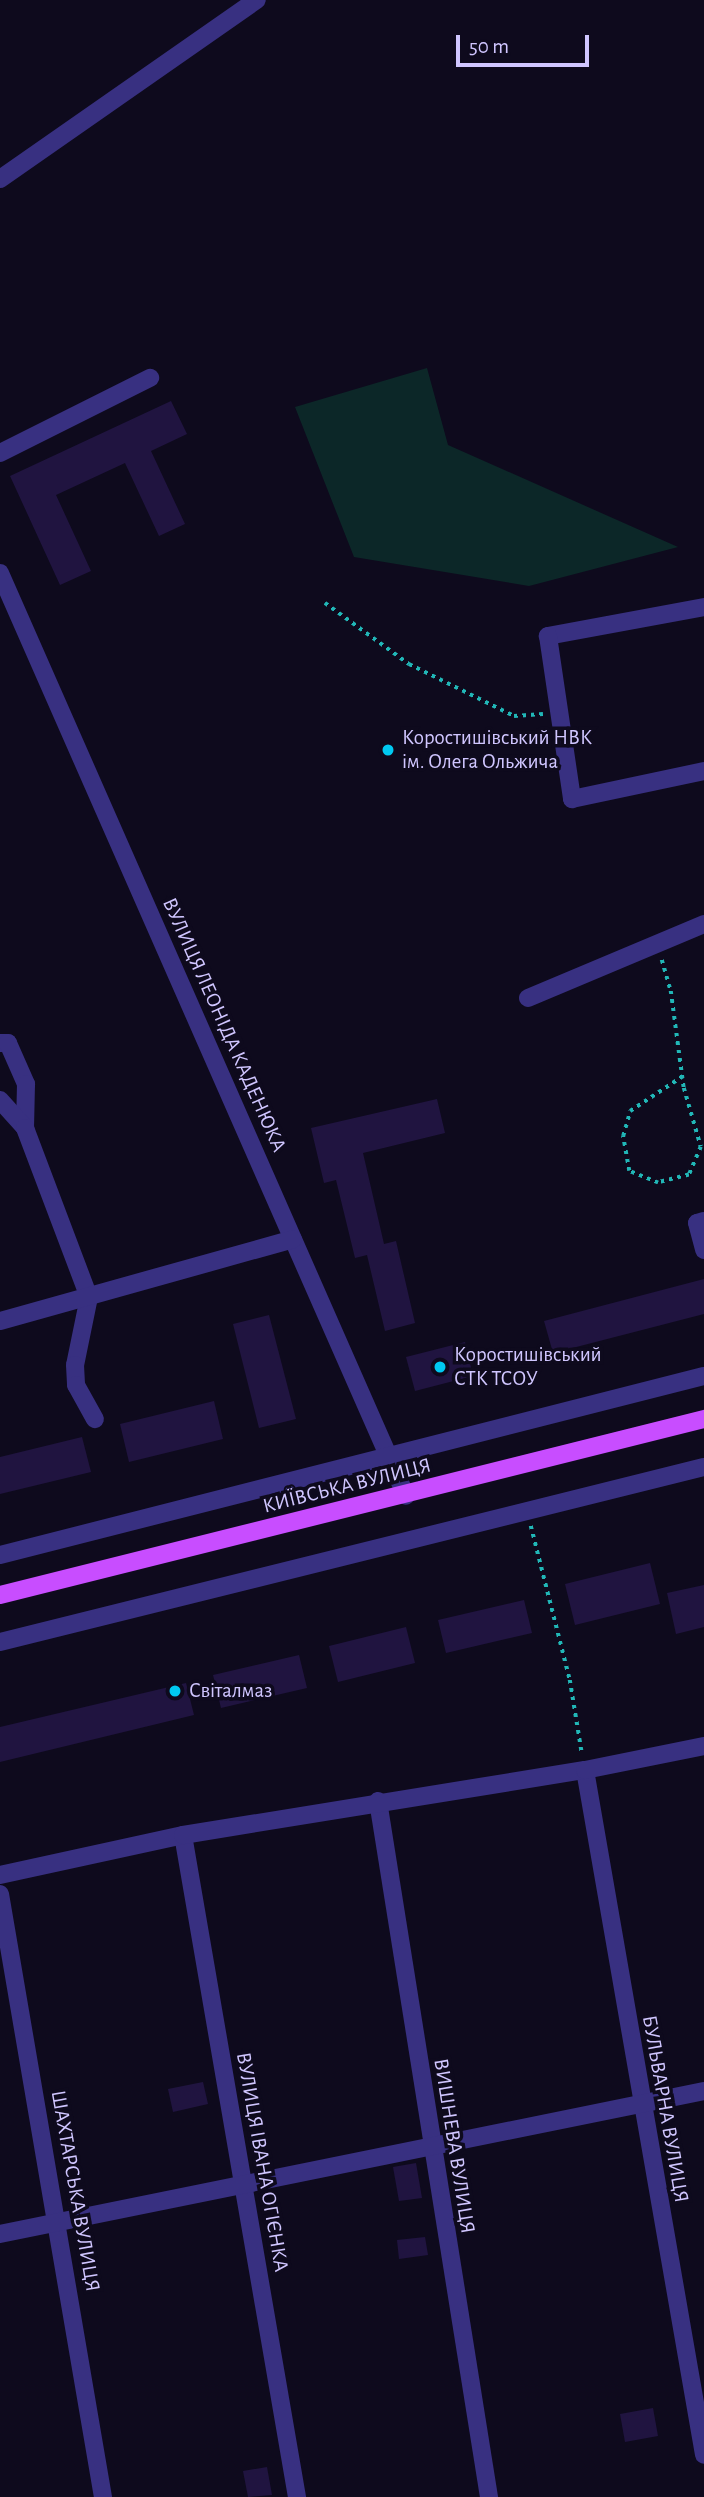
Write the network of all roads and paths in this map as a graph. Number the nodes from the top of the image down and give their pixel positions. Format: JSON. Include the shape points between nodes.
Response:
{"nodes":[{"id":1,"x":257,"y":0,"type":"edge"},
{"id":2,"x":0,"y":180,"type":"edge"},
{"id":3,"x":150,"y":377,"type":"dead end"},
{"id":4,"x":0,"y":453,"type":"edge"},
{"id":5,"x":0,"y":573,"type":"edge"},
{"id":6,"x":5,"y":598,"type":"edge"},
{"id":7,"x":325,"y":603,"type":"dead end"},
{"id":8,"x":704,"y":607,"type":"edge"},
{"id":9,"x":559,"y":713,"type":"junction"},
{"id":10,"x":704,"y":771,"type":"edge"},
{"id":11,"x":704,"y":924,"type":"edge"},
{"id":12,"x":657,"y":941,"type":"junction"},
{"id":13,"x":528,"y":998,"type":"dead end"},
{"id":14,"x":0,"y":1043,"type":"edge"},
{"id":15,"x":682,"y":1076,"type":"junction"},
{"id":16,"x":0,"y":1100,"type":"edge"},
{"id":17,"x":25,"y":1128,"type":"junction"},
{"id":18,"x":704,"y":1222,"type":"edge"},
{"id":19,"x":293,"y":1239,"type":"junction"},
{"id":20,"x":704,"y":1250,"type":"edge"},
{"id":21,"x":89,"y":1297,"type":"junction"},
{"id":22,"x":0,"y":1321,"type":"edge"},
{"id":23,"x":704,"y":1376,"type":"edge"},
{"id":24,"x":96,"y":1419,"type":"dead end"},
{"id":25,"x":704,"y":1419,"type":"edge"},
{"id":26,"x":388,"y":1456,"type":"junction"},
{"id":27,"x":704,"y":1467,"type":"edge"},
{"id":28,"x":406,"y":1496,"type":"junction"},
{"id":29,"x":527,"y":1510,"type":"junction"},
{"id":30,"x":0,"y":1555,"type":"edge"},
{"id":31,"x":0,"y":1595,"type":"edge"},
{"id":32,"x":0,"y":1642,"type":"edge"},
{"id":33,"x":704,"y":1746,"type":"edge"},
{"id":34,"x":585,"y":1770,"type":"junction"},
{"id":35,"x":378,"y":1801,"type":"junction"},
{"id":36,"x":183,"y":1835,"type":"junction"},
{"id":37,"x":0,"y":1875,"type":"edge"},
{"id":38,"x":0,"y":1894,"type":"edge"},
{"id":39,"x":704,"y":2091,"type":"edge"},
{"id":40,"x":640,"y":2104,"type":"junction"},
{"id":41,"x":430,"y":2146,"type":"junction"},
{"id":42,"x":242,"y":2184,"type":"junction"},
{"id":43,"x":58,"y":2220,"type":"junction"},
{"id":44,"x":0,"y":2234,"type":"edge"},
{"id":45,"x":704,"y":2455,"type":"edge"},
{"id":46,"x":103,"y":2497,"type":"edge"},
{"id":47,"x":298,"y":2497,"type":"edge"},
{"id":48,"x":489,"y":2497,"type":"edge"}],
"edges":[{"from":1,"to":2,"type":"street"},
{"from":3,"to":4,"type":"street"},
{"from":5,"to":6,"type":"street","name":"ВУЛИЦЯ ЛЕОНІДА КАДЕНЮКА"},
{"from":6,"to":19,"type":"street","name":"ВУЛИЦЯ ЛЕОНІДА КАДЕНЮКА"},
{"from":7,"to":9,"type":"path","via":[[409,664],[514,716]]},
{"from":8,"to":9,"type":"street","via":[[548,636]]},
{"from":9,"to":10,"type":"street","via":[[572,799]]},
{"from":11,"to":12,"type":"street"},
{"from":12,"to":13,"type":"street"},
{"from":12,"to":15,"type":"path","via":[[671,991]]},
{"from":14,"to":17,"type":"street","via":[[8,1043],[26,1084]]},
{"from":15,"to":15,"type":"path","via":[[701,1147],[689,1175],[658,1183],[629,1171],[623,1136],[630,1111]]},
{"from":16,"to":17,"type":"street"},
{"from":17,"to":21,"type":"street"},
{"from":18,"to":20,"type":"street","via":[[697,1223]]},
{"from":19,"to":21,"type":"street"},
{"from":19,"to":26,"type":"street","name":"ВУЛИЦЯ ЛЕОНІДА КАДЕНЮКА"},
{"from":21,"to":22,"type":"street"},
{"from":21,"to":24,"type":"street","via":[[75,1365],[76,1385]]},
{"from":23,"to":26,"type":"street"},
{"from":25,"to":28,"type":"main road","name":"КИЇВСЬКА ВУЛИЦЯ"},
{"from":26,"to":28,"type":"street","name":"ВУЛИЦЯ ЛЕОНІДА КАДЕНЮКА"},
{"from":26,"to":30,"type":"street"},
{"from":27,"to":29,"type":"street"},
{"from":28,"to":31,"type":"main road","name":"КИЇВСЬКА ВУЛИЦЯ"},
{"from":29,"to":32,"type":"street"},
{"from":29,"to":34,"type":"path","via":[[570,1680]]},
{"from":33,"to":34,"type":"street"},
{"from":34,"to":35,"type":"street"},
{"from":34,"to":40,"type":"street","name":"БУЛЬВАРНА ВУЛИЦЯ"},
{"from":35,"to":36,"type":"street"},
{"from":35,"to":41,"type":"street","name":"ВИШНЕВА ВУЛИЦЯ"},
{"from":36,"to":37,"type":"street"},
{"from":36,"to":42,"type":"street","name":"ВУЛИЦЯ ІВАНА ОГІЄНКА"},
{"from":38,"to":43,"type":"street","name":"ШАХТАРСЬКА ВУЛИЦЯ"},
{"from":39,"to":40,"type":"street"},
{"from":40,"to":41,"type":"street"},
{"from":40,"to":45,"type":"street","name":"БУЛЬВАРНА ВУЛИЦЯ"},
{"from":41,"to":42,"type":"street"},
{"from":41,"to":48,"type":"street","name":"ВИШНЕВА ВУЛИЦЯ"},
{"from":42,"to":43,"type":"street"},
{"from":42,"to":47,"type":"street","name":"ВУЛИЦЯ ІВАНА ОГІЄНКА"},
{"from":43,"to":44,"type":"street"},
{"from":43,"to":46,"type":"street","name":"ШАХТАРСЬКА ВУЛИЦЯ"}]}
